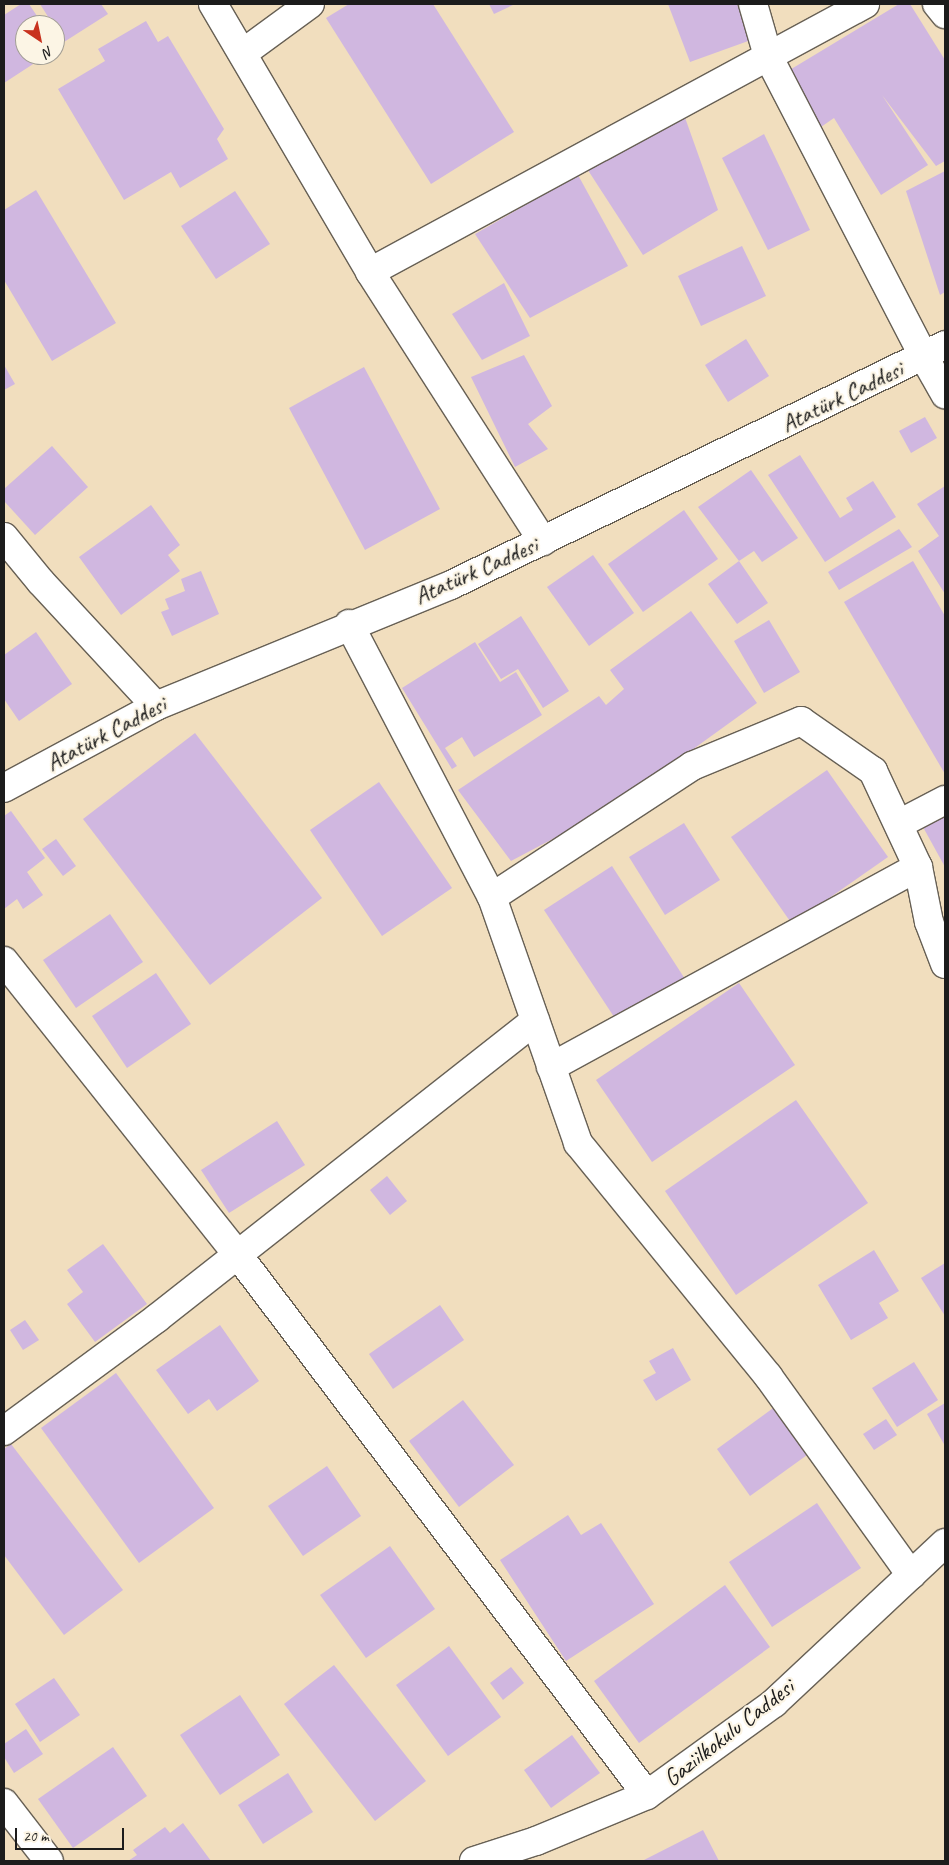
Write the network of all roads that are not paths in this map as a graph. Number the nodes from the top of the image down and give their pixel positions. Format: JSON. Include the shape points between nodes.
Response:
{"nodes":[{"id":1,"x":213,"y":4,"type":"edge"},
{"id":2,"x":310,"y":4,"type":"edge"},
{"id":3,"x":753,"y":4,"type":"edge"},
{"id":4,"x":865,"y":4,"type":"edge"},
{"id":5,"x":937,"y":4,"type":"edge"},
{"id":6,"x":945,"y":14,"type":"edge"},
{"id":7,"x":243,"y":53,"type":"junction"},
{"id":8,"x":768,"y":56,"type":"junction"},
{"id":9,"x":370,"y":272,"type":"junction"},
{"id":10,"x":935,"y":351,"type":"edge"},
{"id":11,"x":945,"y":394,"type":"edge"},
{"id":12,"x":4,"y":537,"type":"edge"},
{"id":13,"x":543,"y":541,"type":"junction"},
{"id":14,"x":350,"y":624,"type":"junction"},
{"id":15,"x":156,"y":706,"type":"junction"},
{"id":16,"x":4,"y":788,"type":"edge"},
{"id":17,"x":945,"y":800,"type":"edge"},
{"id":18,"x":899,"y":824,"type":"junction"},
{"id":19,"x":918,"y":867,"type":"junction"},
{"id":20,"x":492,"y":897,"type":"junction"},
{"id":21,"x":4,"y":961,"type":"edge"},
{"id":22,"x":945,"y":964,"type":"edge"},
{"id":23,"x":535,"y":1021,"type":"junction"},
{"id":24,"x":552,"y":1067,"type":"junction"},
{"id":25,"x":238,"y":1255,"type":"junction"},
{"id":26,"x":4,"y":1431,"type":"edge"},
{"id":27,"x":945,"y":1543,"type":"edge"},
{"id":28,"x":911,"y":1575,"type":"junction"},
{"id":29,"x":647,"y":1795,"type":"junction"},
{"id":30,"x":4,"y":1803,"type":"edge"},
{"id":31,"x":542,"y":1851,"type":"edge"},
{"id":32,"x":50,"y":1861,"type":"edge"},
{"id":33,"x":474,"y":1861,"type":"edge"}],
"edges":[{"from":1,"to":7,"type":"street"},
{"from":2,"to":7,"type":"street"},
{"from":3,"to":8,"type":"street"},
{"from":4,"to":8,"type":"street"},
{"from":5,"to":6,"type":"street"},
{"from":7,"to":9,"type":"street"},
{"from":8,"to":9,"type":"street"},
{"from":8,"to":10,"type":"street"},
{"from":9,"to":13,"type":"street"},
{"from":10,"to":11,"type":"street"},
{"from":10,"to":13,"type":"street","name":"Atatürk Caddesi"},
{"from":12,"to":15,"type":"street","via":[[41,582]]},
{"from":13,"to":14,"type":"street","name":"Atatürk Caddesi","via":[[451,585]]},
{"from":14,"to":15,"type":"street","name":"Atatürk Caddesi"},
{"from":14,"to":20,"type":"street"},
{"from":15,"to":16,"type":"street","name":"Atatürk Caddesi"},
{"from":17,"to":18,"type":"street"},
{"from":18,"to":19,"type":"street"},
{"from":18,"to":20,"type":"street","via":[[873,771],[801,721],[692,766]]},
{"from":19,"to":22,"type":"street","via":[[929,922]]},
{"from":19,"to":24,"type":"street"},
{"from":20,"to":23,"type":"street"},
{"from":21,"to":25,"type":"street"},
{"from":23,"to":24,"type":"street"},
{"from":23,"to":25,"type":"street"},
{"from":24,"to":28,"type":"street","via":[[578,1142],[768,1376]]},
{"from":25,"to":26,"type":"street"},
{"from":25,"to":29,"type":"street"},
{"from":27,"to":28,"type":"street","name":"Gaziilkokulu Caddesi"},
{"from":28,"to":29,"type":"street","name":"Gaziilkokulu Caddesi","via":[[774,1703]]},
{"from":29,"to":31,"type":"street","name":"Gaziilkokulu Caddesi"},
{"from":30,"to":32,"type":"street"},
{"from":31,"to":33,"type":"street","name":"Gaziilkokulu Caddesi"}]}
